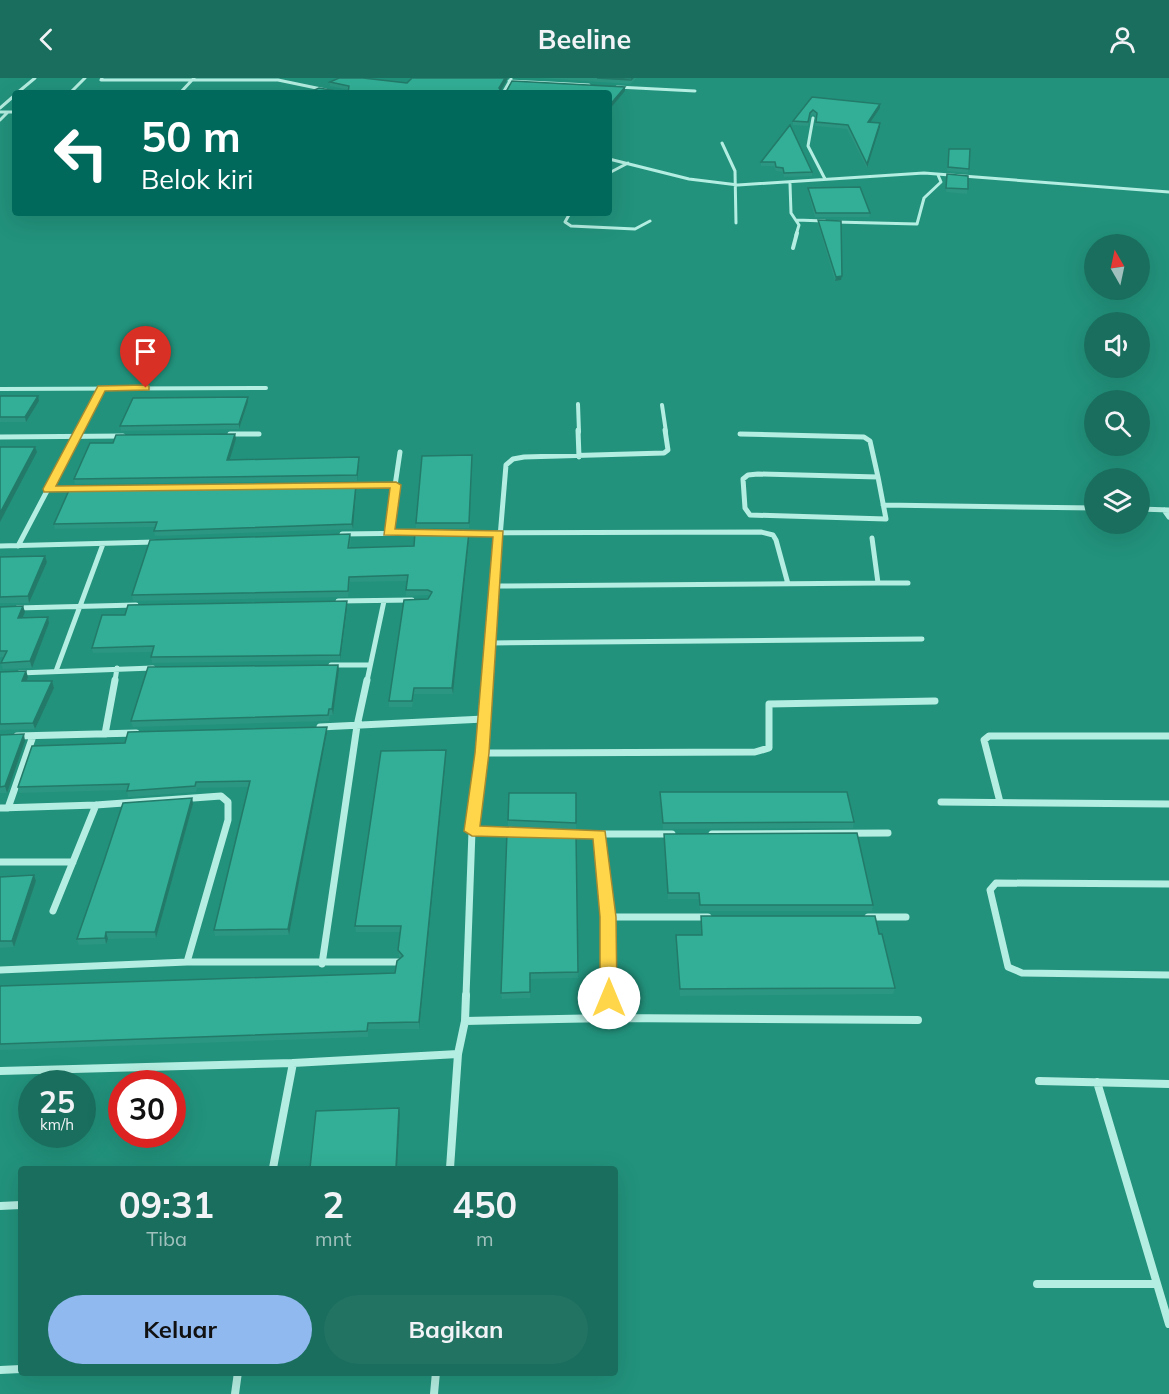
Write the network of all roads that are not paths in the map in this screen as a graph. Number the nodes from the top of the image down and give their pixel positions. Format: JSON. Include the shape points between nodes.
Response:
{"nodes":[{"id":1,"x":35,"y":78,"type":"edge"},
{"id":2,"x":85,"y":78,"type":"edge"},
{"id":3,"x":102,"y":78,"type":"edge"},
{"id":4,"x":178,"y":78,"type":"edge"},
{"id":5,"x":193,"y":79,"type":"edge"},
{"id":6,"x":510,"y":80,"type":"edge"},
{"id":7,"x":594,"y":86,"type":"edge"},
{"id":8,"x":616,"y":87,"type":"edge"},
{"id":9,"x":21,"y":90,"type":"edge"},
{"id":10,"x":73,"y":90,"type":"edge"},
{"id":11,"x":183,"y":90,"type":"edge"},
{"id":12,"x":329,"y":90,"type":"edge"},
{"id":13,"x":695,"y":91,"type":"dead end"},
{"id":14,"x":12,"y":98,"type":"edge"},
{"id":15,"x":0,"y":110,"type":"edge"},
{"id":16,"x":8,"y":112,"type":"junction"},
{"id":17,"x":12,"y":112,"type":"edge"},
{"id":18,"x":813,"y":118,"type":"edge"},
{"id":19,"x":0,"y":120,"type":"edge"},
{"id":20,"x":722,"y":143,"type":"dead end"},
{"id":21,"x":612,"y":160,"type":"edge"},
{"id":22,"x":629,"y":163,"type":"junction"},
{"id":23,"x":612,"y":172,"type":"edge"},
{"id":24,"x":938,"y":175,"type":"junction"},
{"id":25,"x":825,"y":179,"type":"junction"},
{"id":26,"x":790,"y":184,"type":"junction"},
{"id":27,"x":737,"y":185,"type":"junction"},
{"id":28,"x":1169,"y":192,"type":"edge"},
{"id":29,"x":568,"y":216,"type":"edge"},
{"id":30,"x":796,"y":220,"type":"junction"},
{"id":31,"x":650,"y":222,"type":"dead end"},
{"id":32,"x":736,"y":223,"type":"dead end"},
{"id":33,"x":793,"y":248,"type":"dead end"},
{"id":34,"x":101,"y":388,"type":"junction"},
{"id":35,"x":266,"y":388,"type":"dead end"},
{"id":36,"x":0,"y":389,"type":"edge"},
{"id":37,"x":578,"y":404,"type":"dead end"},
{"id":38,"x":662,"y":405,"type":"dead end"},
{"id":39,"x":225,"y":434,"type":"edge"},
{"id":40,"x":259,"y":434,"type":"dead end"},
{"id":41,"x":740,"y":434,"type":"dead end"},
{"id":42,"x":134,"y":435,"type":"edge"},
{"id":43,"x":77,"y":436,"type":"junction"},
{"id":44,"x":0,"y":437,"type":"edge"},
{"id":45,"x":400,"y":452,"type":"dead end"},
{"id":46,"x":579,"y":457,"type":"junction"},
{"id":47,"x":878,"y":477,"type":"junction"},
{"id":48,"x":396,"y":485,"type":"junction"},
{"id":49,"x":336,"y":486,"type":"edge"},
{"id":50,"x":48,"y":489,"type":"junction"},
{"id":51,"x":84,"y":489,"type":"edge"},
{"id":52,"x":883,"y":505,"type":"junction"},
{"id":53,"x":1084,"y":508,"type":"edge"},
{"id":54,"x":1150,"y":509,"type":"edge"},
{"id":55,"x":1167,"y":510,"type":"edge"},
{"id":56,"x":1169,"y":517,"type":"edge"},
{"id":57,"x":388,"y":533,"type":"junction"},
{"id":58,"x":433,"y":533,"type":"edge"},
{"id":59,"x":455,"y":533,"type":"edge"},
{"id":60,"x":499,"y":533,"type":"junction"},
{"id":61,"x":329,"y":535,"type":"edge"},
{"id":62,"x":872,"y":538,"type":"dead end"},
{"id":63,"x":162,"y":542,"type":"edge"},
{"id":64,"x":103,"y":544,"type":"junction"},
{"id":65,"x":0,"y":546,"type":"edge"},
{"id":66,"x":18,"y":546,"type":"junction"},
{"id":67,"x":878,"y":583,"type":"junction"},
{"id":68,"x":908,"y":583,"type":"dead end"},
{"id":69,"x":788,"y":584,"type":"junction"},
{"id":70,"x":497,"y":586,"type":"junction"},
{"id":71,"x":417,"y":600,"type":"edge"},
{"id":72,"x":384,"y":601,"type":"junction"},
{"id":73,"x":326,"y":602,"type":"edge"},
{"id":74,"x":138,"y":605,"type":"edge"},
{"id":75,"x":80,"y":606,"type":"junction"},
{"id":76,"x":11,"y":608,"type":"edge"},
{"id":77,"x":922,"y":639,"type":"dead end"},
{"id":78,"x":492,"y":643,"type":"junction"},
{"id":79,"x":324,"y":665,"type":"edge"},
{"id":80,"x":370,"y":665,"type":"junction"},
{"id":81,"x":117,"y":668,"type":"junction"},
{"id":82,"x":163,"y":668,"type":"edge"},
{"id":83,"x":56,"y":671,"type":"junction"},
{"id":84,"x":11,"y":673,"type":"edge"},
{"id":85,"x":935,"y":701,"type":"dead end"},
{"id":86,"x":484,"y":719,"type":"junction"},
{"id":87,"x":357,"y":726,"type":"junction"},
{"id":88,"x":312,"y":728,"type":"edge"},
{"id":89,"x":140,"y":733,"type":"edge"},
{"id":90,"x":105,"y":734,"type":"junction"},
{"id":91,"x":11,"y":736,"type":"edge"},
{"id":92,"x":33,"y":736,"type":"junction"},
{"id":93,"x":1169,"y":736,"type":"edge"},
{"id":94,"x":482,"y":753,"type":"junction"},
{"id":95,"x":941,"y":802,"type":"dead end"},
{"id":96,"x":1000,"y":802,"type":"junction"},
{"id":97,"x":1169,"y":804,"type":"edge"},
{"id":98,"x":96,"y":805,"type":"junction"},
{"id":99,"x":4,"y":808,"type":"edge"},
{"id":100,"x":472,"y":831,"type":"junction"},
{"id":101,"x":518,"y":832,"type":"edge"},
{"id":102,"x":888,"y":832,"type":"dead end"},
{"id":103,"x":565,"y":834,"type":"edge"},
{"id":104,"x":681,"y":834,"type":"edge"},
{"id":105,"x":704,"y":834,"type":"edge"},
{"id":106,"x":600,"y":835,"type":"junction"},
{"id":107,"x":0,"y":862,"type":"edge"},
{"id":108,"x":73,"y":862,"type":"junction"},
{"id":109,"x":1169,"y":884,"type":"edge"},
{"id":110,"x":53,"y":911,"type":"dead end"},
{"id":111,"x":608,"y":917,"type":"junction"},
{"id":112,"x":715,"y":917,"type":"edge"},
{"id":113,"x":858,"y":917,"type":"edge"},
{"id":114,"x":906,"y":917,"type":"dead end"},
{"id":115,"x":187,"y":962,"type":"junction"},
{"id":116,"x":398,"y":962,"type":"edge"},
{"id":117,"x":322,"y":964,"type":"junction"},
{"id":118,"x":0,"y":970,"type":"edge"},
{"id":119,"x":1169,"y":975,"type":"edge"},
{"id":120,"x":609,"y":1018,"type":"junction"},
{"id":121,"x":918,"y":1020,"type":"dead end"},
{"id":122,"x":465,"y":1021,"type":"junction"},
{"id":123,"x":458,"y":1054,"type":"junction"},
{"id":124,"x":293,"y":1063,"type":"junction"},
{"id":125,"x":0,"y":1071,"type":"edge"},
{"id":126,"x":1039,"y":1082,"type":"dead end"},
{"id":127,"x":1097,"y":1082,"type":"junction"},
{"id":128,"x":1169,"y":1084,"type":"edge"},
{"id":129,"x":273,"y":1166,"type":"edge"},
{"id":130,"x":450,"y":1166,"type":"edge"},
{"id":131,"x":18,"y":1205,"type":"edge"},
{"id":132,"x":0,"y":1206,"type":"edge"},
{"id":133,"x":1037,"y":1284,"type":"dead end"},
{"id":134,"x":1156,"y":1284,"type":"junction"},
{"id":135,"x":1169,"y":1324,"type":"edge"},
{"id":136,"x":18,"y":1369,"type":"edge"},
{"id":137,"x":0,"y":1370,"type":"edge"},
{"id":138,"x":237,"y":1376,"type":"edge"},
{"id":139,"x":436,"y":1376,"type":"edge"},
{"id":140,"x":235,"y":1394,"type":"edge"},
{"id":141,"x":434,"y":1394,"type":"edge"}],
"edges":[{"from":1,"to":9,"type":"street"},
{"from":2,"to":10,"type":"street"},
{"from":3,"to":5,"type":"street"},
{"from":4,"to":5,"type":"street"},
{"from":5,"to":11,"type":"street"},
{"from":5,"to":12,"type":"street","via":[[278,80]]},
{"from":6,"to":7,"type":"street"},
{"from":8,"to":13,"type":"street"},
{"from":14,"to":15,"type":"street"},
{"from":15,"to":16,"type":"street"},
{"from":16,"to":17,"type":"street"},
{"from":16,"to":19,"type":"street"},
{"from":18,"to":25,"type":"street","via":[[808,146]]},
{"from":20,"to":27,"type":"street","via":[[733,157]]},
{"from":21,"to":22,"type":"street"},
{"from":22,"to":23,"type":"street"},
{"from":22,"to":27,"type":"street","via":[[682,178]]},
{"from":24,"to":25,"type":"street"},
{"from":24,"to":28,"type":"street"},
{"from":24,"to":30,"type":"street","via":[[940,182],[919,206],[917,224]]},
{"from":25,"to":26,"type":"street"},
{"from":26,"to":27,"type":"street"},
{"from":26,"to":30,"type":"street","via":[[791,213]]},
{"from":27,"to":32,"type":"street"},
{"from":29,"to":31,"type":"street","via":[[565,222],[571,226],[635,229]]},
{"from":30,"to":33,"type":"street","via":[[799,225]]},
{"from":34,"to":35,"type":"street"},
{"from":34,"to":36,"type":"street"},
{"from":34,"to":43,"type":"street"},
{"from":37,"to":46,"type":"street"},
{"from":38,"to":46,"type":"street","via":[[668,450],[664,453]]},
{"from":39,"to":40,"type":"street"},
{"from":41,"to":47,"type":"street","via":[[864,437],[870,441]]},
{"from":42,"to":43,"type":"street"},
{"from":43,"to":44,"type":"street"},
{"from":43,"to":50,"type":"street"},
{"from":45,"to":48,"type":"street"},
{"from":46,"to":60,"type":"street","via":[[524,457],[506,465]]},
{"from":47,"to":52,"type":"street"},
{"from":47,"to":52,"type":"street","via":[[747,475],[743,479],[745,508],[750,515],[763,518],[886,519]]},
{"from":48,"to":49,"type":"street"},
{"from":48,"to":57,"type":"street"},
{"from":50,"to":51,"type":"street"},
{"from":50,"to":66,"type":"street"},
{"from":52,"to":53,"type":"street"},
{"from":54,"to":55,"type":"street"},
{"from":55,"to":56,"type":"street"},
{"from":57,"to":58,"type":"street"},
{"from":57,"to":61,"type":"street"},
{"from":59,"to":60,"type":"street"},
{"from":60,"to":69,"type":"street","via":[[761,532],[776,540]]},
{"from":60,"to":70,"type":"street"},
{"from":62,"to":67,"type":"street"},
{"from":63,"to":64,"type":"street"},
{"from":64,"to":66,"type":"street"},
{"from":64,"to":75,"type":"street"},
{"from":65,"to":66,"type":"street"},
{"from":67,"to":68,"type":"street"},
{"from":67,"to":69,"type":"street"},
{"from":69,"to":70,"type":"street"},
{"from":70,"to":78,"type":"street"},
{"from":71,"to":72,"type":"street"},
{"from":72,"to":73,"type":"street"},
{"from":72,"to":80,"type":"street"},
{"from":74,"to":75,"type":"street"},
{"from":75,"to":76,"type":"street"},
{"from":75,"to":83,"type":"street"},
{"from":77,"to":78,"type":"street"},
{"from":78,"to":86,"type":"street"},
{"from":79,"to":80,"type":"street"},
{"from":80,"to":87,"type":"street"},
{"from":81,"to":82,"type":"street"},
{"from":81,"to":83,"type":"street"},
{"from":81,"to":90,"type":"street"},
{"from":83,"to":84,"type":"street"},
{"from":85,"to":94,"type":"street","via":[[770,704],[769,748],[754,752]]},
{"from":86,"to":87,"type":"street"},
{"from":86,"to":94,"type":"street"},
{"from":87,"to":88,"type":"street"},
{"from":87,"to":117,"type":"street"},
{"from":89,"to":90,"type":"street"},
{"from":90,"to":92,"type":"street"},
{"from":91,"to":92,"type":"street"},
{"from":92,"to":99,"type":"street"},
{"from":93,"to":96,"type":"street","via":[[989,736],[984,740]]},
{"from":94,"to":100,"type":"street"},
{"from":95,"to":96,"type":"street"},
{"from":96,"to":97,"type":"street"},
{"from":98,"to":99,"type":"street"},
{"from":98,"to":108,"type":"street"},
{"from":98,"to":115,"type":"street","via":[[208,795],[221,796],[228,802],[228,820]]},
{"from":100,"to":101,"type":"street"},
{"from":100,"to":122,"type":"street"},
{"from":102,"to":105,"type":"street"},
{"from":103,"to":106,"type":"street"},
{"from":104,"to":106,"type":"street"},
{"from":106,"to":111,"type":"street"},
{"from":107,"to":108,"type":"street"},
{"from":108,"to":110,"type":"street"},
{"from":109,"to":119,"type":"street","via":[[996,883],[990,890],[1008,967],[1022,973]]},
{"from":111,"to":112,"type":"street"},
{"from":111,"to":120,"type":"street"},
{"from":113,"to":114,"type":"street"},
{"from":115,"to":117,"type":"street"},
{"from":115,"to":118,"type":"street"},
{"from":116,"to":117,"type":"street"},
{"from":120,"to":121,"type":"street"},
{"from":120,"to":122,"type":"street"},
{"from":122,"to":123,"type":"street"},
{"from":123,"to":124,"type":"street"},
{"from":123,"to":130,"type":"street"},
{"from":124,"to":125,"type":"street"},
{"from":124,"to":129,"type":"street"},
{"from":126,"to":127,"type":"street"},
{"from":127,"to":128,"type":"street"},
{"from":127,"to":134,"type":"street"},
{"from":131,"to":132,"type":"street"},
{"from":133,"to":134,"type":"street"},
{"from":134,"to":135,"type":"street"},
{"from":136,"to":137,"type":"street"},
{"from":138,"to":140,"type":"street"},
{"from":139,"to":141,"type":"street"}]}
